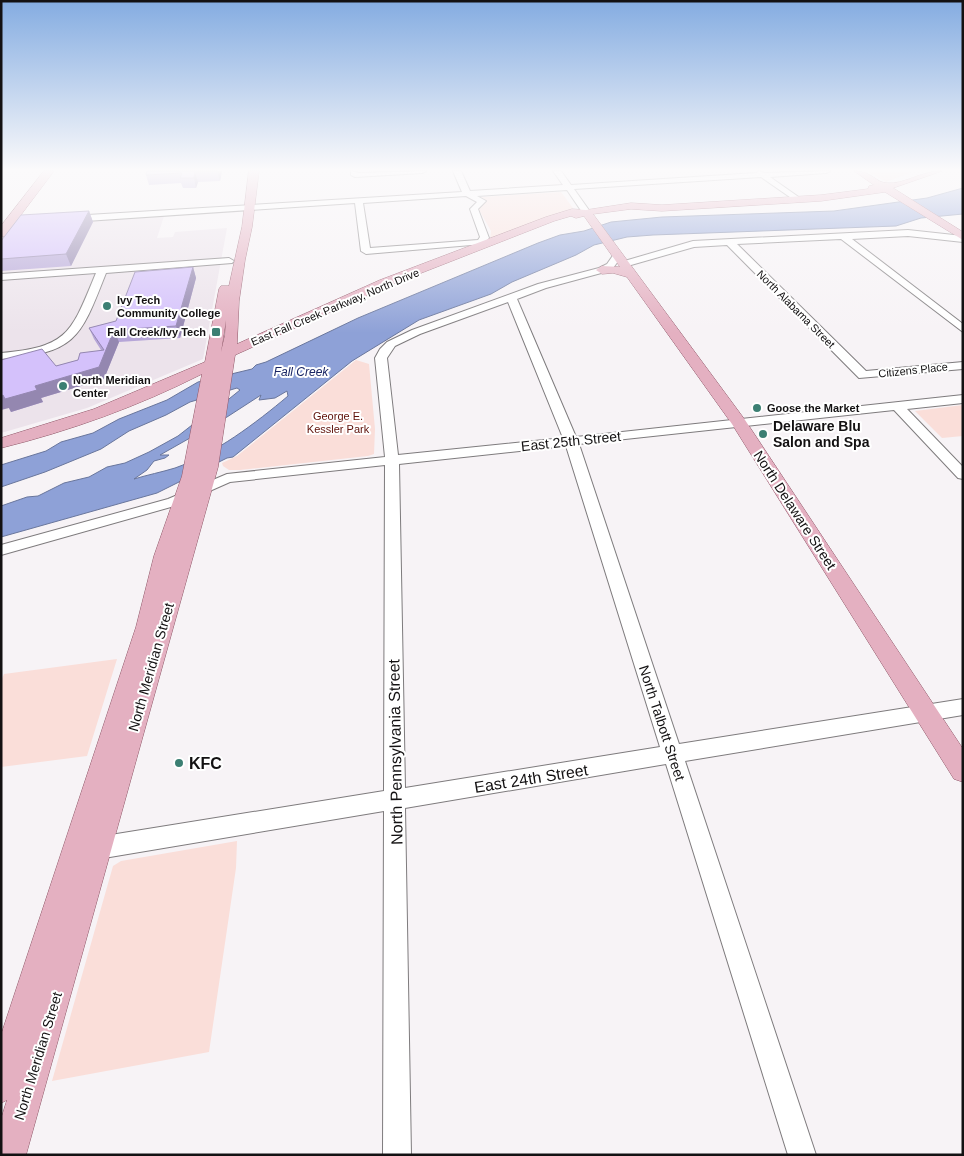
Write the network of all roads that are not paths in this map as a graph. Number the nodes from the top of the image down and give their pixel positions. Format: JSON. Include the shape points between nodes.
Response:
{"nodes":[{"id":1,"x":240,"y":225,"type":"edge"},
{"id":2,"x":242,"y":225,"type":"edge"},
{"id":3,"x":362,"y":225,"type":"edge"},
{"id":4,"x":480,"y":225,"type":"edge"},
{"id":5,"x":535,"y":225,"type":"edge"},
{"id":6,"x":561,"y":225,"type":"edge"},
{"id":7,"x":596,"y":225,"type":"edge"},
{"id":8,"x":939,"y":225,"type":"edge"},
{"id":9,"x":947,"y":231,"type":"junction"},
{"id":10,"x":843,"y":236,"type":"junction"},
{"id":11,"x":963,"y":238,"type":"edge"},
{"id":12,"x":729,"y":242,"type":"junction"},
{"id":13,"x":230,"y":261,"type":"junction"},
{"id":14,"x":622,"y":262,"type":"junction"},
{"id":15,"x":102,"y":270,"type":"junction"},
{"id":16,"x":602,"y":270,"type":"junction"},
{"id":17,"x":1,"y":277,"type":"edge"},
{"id":18,"x":511,"y":297,"type":"junction"},
{"id":19,"x":963,"y":328,"type":"edge"},
{"id":20,"x":1,"y":356,"type":"edge"},
{"id":21,"x":963,"y":365,"type":"edge"},
{"id":22,"x":219,"y":367,"type":"junction"},
{"id":23,"x":864,"y":375,"type":"joint"},
{"id":24,"x":963,"y":399,"type":"edge"},
{"id":25,"x":897,"y":406,"type":"junction"},
{"id":26,"x":739,"y":423,"type":"junction"},
{"id":27,"x":571,"y":441,"type":"junction"},
{"id":28,"x":1,"y":443,"type":"edge"},
{"id":29,"x":392,"y":460,"type":"junction"},
{"id":30,"x":963,"y":475,"type":"edge"},
{"id":31,"x":197,"y":482,"type":"junction"},
{"id":32,"x":183,"y":498,"type":"junction"},
{"id":33,"x":1,"y":550,"type":"edge"},
{"id":34,"x":963,"y":707,"type":"edge"},
{"id":35,"x":925,"y":713,"type":"junction"},
{"id":36,"x":672,"y":755,"type":"junction"},
{"id":37,"x":963,"y":771,"type":"edge"},
{"id":38,"x":396,"y":800,"type":"junction"},
{"id":39,"x":98,"y":848,"type":"junction"},
{"id":40,"x":1,"y":1086,"type":"edge"},
{"id":41,"x":8,"y":1155,"type":"edge"},
{"id":42,"x":396,"y":1155,"type":"edge"},
{"id":43,"x":802,"y":1155,"type":"edge"}],
"edges":[{"from":1,"to":13,"type":"main road","name":"North Meridian Street"},
{"from":2,"to":22,"type":"main road","name":"North Meridian Street","via":[[233,301],[234,319]]},
{"from":3,"to":4,"type":"street","via":[[366,251],[481,241],[485,238]]},
{"from":5,"to":22,"type":"main road","name":"East Fall Creek Parkway, North Drive","via":[[391,280]]},
{"from":6,"to":22,"type":"main road","name":"East Fall Creek Parkway, North Drive","via":[[390,289]]},
{"from":7,"to":14,"type":"main road","name":"North Delaware Street"},
{"from":8,"to":9,"type":"main road"},
{"from":9,"to":10,"type":"street"},
{"from":9,"to":11,"type":"main road"},
{"from":10,"to":12,"type":"street"},
{"from":10,"to":19,"type":"street"},
{"from":12,"to":14,"type":"street","via":[[689,244]]},
{"from":12,"to":23,"type":"street","name":"North Alabama Street"},
{"from":13,"to":15,"type":"street"},
{"from":13,"to":22,"type":"main road","name":"North Meridian Street"},
{"from":14,"to":16,"type":"street"},
{"from":14,"to":16,"type":"main road","via":[[618,270]]},
{"from":14,"to":26,"type":"main road","name":"North Delaware Street"},
{"from":15,"to":17,"type":"street"},
{"from":15,"to":20,"type":"street","via":[[75,329],[66,339],[40,350]]},
{"from":16,"to":18,"type":"street"},
{"from":18,"to":27,"type":"street","name":"North Talbott Street"},
{"from":18,"to":29,"type":"street","name":"North Pennsylvania Street","via":[[416,332],[395,341],[384,351],[380,362]]},
{"from":21,"to":23,"type":"street","name":"Citizens Place"},
{"from":22,"to":28,"type":"main road","via":[[96,414]]},
{"from":22,"to":31,"type":"main road","name":"North Meridian Street"},
{"from":22,"to":31,"type":"main road","name":"North Meridian Street","via":[[209,467]]},
{"from":24,"to":25,"type":"street","name":"East 25th Street"},
{"from":25,"to":26,"type":"street","name":"East 25th Street"},
{"from":25,"to":30,"type":"street"},
{"from":26,"to":27,"type":"street","name":"East 25th Street"},
{"from":26,"to":35,"type":"main road","name":"North Delaware Street"},
{"from":27,"to":29,"type":"street","name":"East 25th Street"},
{"from":27,"to":36,"type":"street","name":"North Talbott Street"},
{"from":29,"to":31,"type":"street","name":"East 25th Street"},
{"from":29,"to":38,"type":"street","name":"North Pennsylvania Street"},
{"from":31,"to":32,"type":"main road","name":"North Meridian Street"},
{"from":31,"to":39,"type":"main road","name":"North Meridian Street"},
{"from":32,"to":33,"type":"street"},
{"from":32,"to":40,"type":"main road","name":"North Meridian Street","via":[[164,556],[147,627]]},
{"from":34,"to":35,"type":"street","name":"East 24th Street"},
{"from":35,"to":36,"type":"street","name":"East 24th Street"},
{"from":35,"to":37,"type":"main road","name":"North Delaware Street"},
{"from":36,"to":38,"type":"street","name":"East 24th Street"},
{"from":36,"to":43,"type":"street","name":"North Talbott Street"},
{"from":38,"to":39,"type":"street","name":"East 24th Street"},
{"from":38,"to":42,"type":"street","name":"North Pennsylvania Street"},
{"from":39,"to":41,"type":"main road","name":"North Meridian Street"}]}
